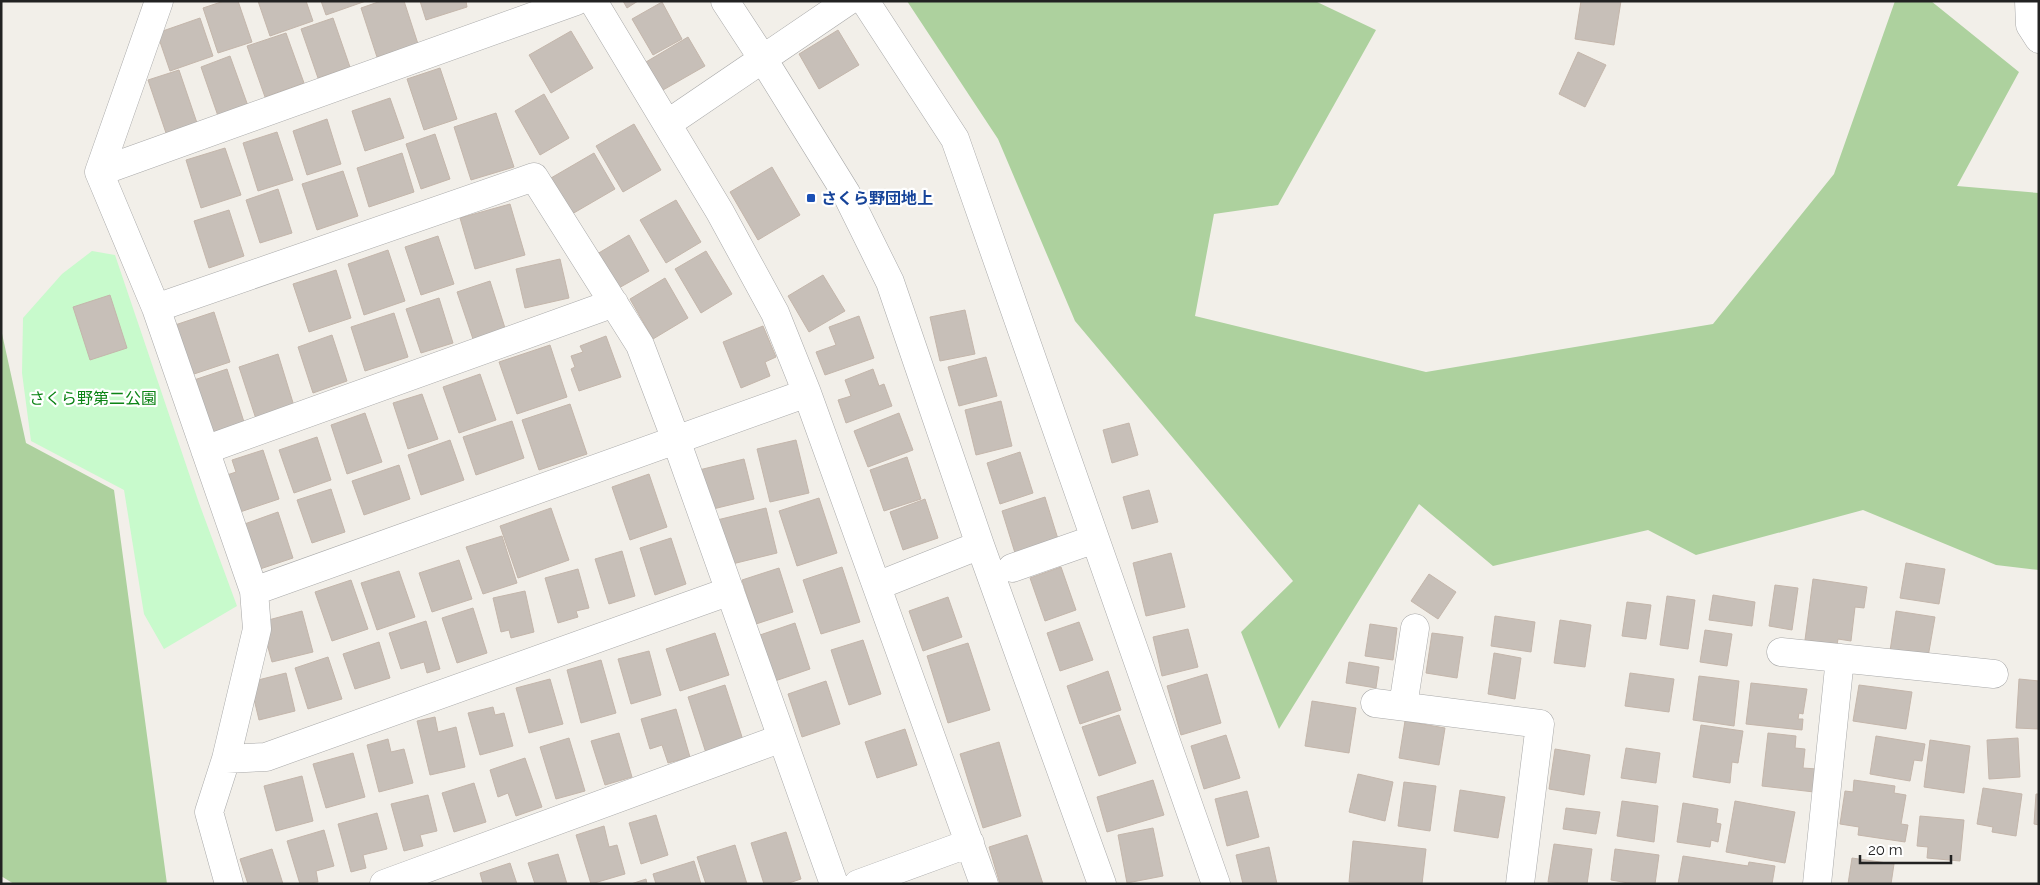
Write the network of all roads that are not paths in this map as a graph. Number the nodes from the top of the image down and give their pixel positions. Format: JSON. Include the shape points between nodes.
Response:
{"nodes":[{"id":1,"x":159,"y":1,"type":"edge"},
{"id":2,"x":576,"y":1,"type":"edge"},
{"id":3,"x":593,"y":1,"type":"edge"},
{"id":4,"x":725,"y":1,"type":"edge"},
{"id":5,"x":848,"y":1,"type":"edge"},
{"id":6,"x":865,"y":1,"type":"edge"},
{"id":7,"x":2029,"y":1,"type":"edge"},
{"id":8,"x":2039,"y":40,"type":"edge"},
{"id":9,"x":763,"y":58,"type":"junction"},
{"id":10,"x":667,"y":124,"type":"junction"},
{"id":11,"x":99,"y":172,"type":"junction"},
{"id":12,"x":614,"y":303,"type":"junction"},
{"id":13,"x":156,"y":308,"type":"junction"},
{"id":14,"x":807,"y":392,"type":"junction"},
{"id":15,"x":676,"y":440,"type":"junction"},
{"id":16,"x":205,"y":450,"type":"junction"},
{"id":17,"x":1095,"y":539,"type":"junction"},
{"id":18,"x":980,"y":545,"type":"junction"},
{"id":19,"x":1012,"y":568,"type":"dead end"},
{"id":20,"x":877,"y":586,"type":"junction"},
{"id":21,"x":254,"y":591,"type":"junction"},
{"id":22,"x":730,"y":591,"type":"junction"},
{"id":23,"x":1415,"y":628,"type":"dead end"},
{"id":24,"x":1781,"y":652,"type":"dead end"},
{"id":25,"x":1840,"y":658,"type":"junction"},
{"id":26,"x":1994,"y":674,"type":"dead end"},
{"id":27,"x":1375,"y":702,"type":"dead end"},
{"id":28,"x":1403,"y":706,"type":"junction"},
{"id":29,"x":782,"y":738,"type":"junction"},
{"id":30,"x":226,"y":759,"type":"junction"},
{"id":31,"x":970,"y":843,"type":"junction"},
{"id":32,"x":229,"y":884,"type":"edge"},
{"id":33,"x":384,"y":884,"type":"edge"},
{"id":34,"x":834,"y":884,"type":"edge"},
{"id":35,"x":858,"y":884,"type":"edge"},
{"id":36,"x":984,"y":884,"type":"edge"},
{"id":37,"x":1102,"y":884,"type":"edge"},
{"id":38,"x":1216,"y":884,"type":"edge"},
{"id":39,"x":1520,"y":884,"type":"edge"},
{"id":40,"x":1817,"y":884,"type":"edge"}],
"edges":[{"from":1,"to":11,"type":"street"},
{"from":2,"to":11,"type":"street"},
{"from":3,"to":10,"type":"street"},
{"from":4,"to":9,"type":"street"},
{"from":5,"to":9,"type":"street"},
{"from":6,"to":17,"type":"street","via":[[955,139]]},
{"from":7,"to":8,"type":"street","via":[[2030,25]]},
{"from":9,"to":10,"type":"street"},
{"from":9,"to":18,"type":"street","via":[[846,193],[890,282]]},
{"from":10,"to":14,"type":"street","via":[[775,313]]},
{"from":11,"to":13,"type":"street"},
{"from":12,"to":13,"type":"street","via":[[534,177]]},
{"from":12,"to":15,"type":"street","via":[[640,345]]},
{"from":12,"to":16,"type":"street"},
{"from":13,"to":16,"type":"street"},
{"from":14,"to":15,"type":"street"},
{"from":14,"to":20,"type":"street"},
{"from":15,"to":21,"type":"street"},
{"from":15,"to":22,"type":"street"},
{"from":16,"to":21,"type":"street"},
{"from":17,"to":19,"type":"street"},
{"from":17,"to":38,"type":"street"},
{"from":18,"to":20,"type":"street"},
{"from":18,"to":37,"type":"street"},
{"from":20,"to":31,"type":"street"},
{"from":21,"to":30,"type":"street","via":[[257,629]]},
{"from":22,"to":29,"type":"street"},
{"from":22,"to":30,"type":"street","via":[[266,757]]},
{"from":23,"to":28,"type":"street"},
{"from":24,"to":25,"type":"street"},
{"from":25,"to":26,"type":"street"},
{"from":25,"to":40,"type":"street"},
{"from":27,"to":28,"type":"street"},
{"from":28,"to":39,"type":"street","via":[[1540,724]]},
{"from":29,"to":33,"type":"street"},
{"from":29,"to":34,"type":"street"},
{"from":30,"to":32,"type":"street","via":[[209,812]]},
{"from":31,"to":35,"type":"street"},
{"from":31,"to":36,"type":"street"}]}
